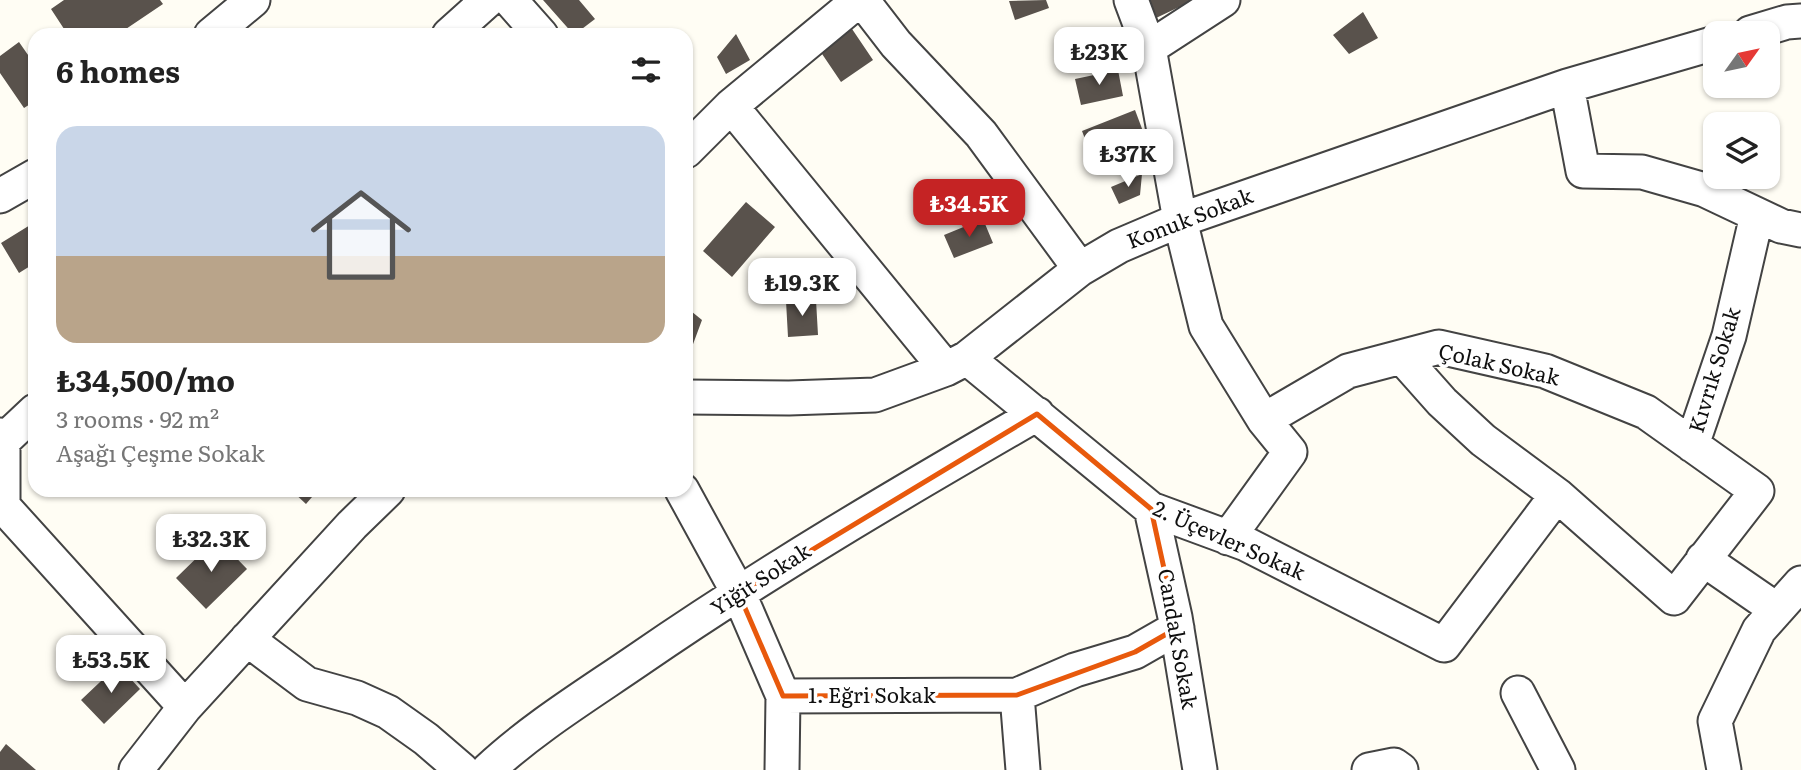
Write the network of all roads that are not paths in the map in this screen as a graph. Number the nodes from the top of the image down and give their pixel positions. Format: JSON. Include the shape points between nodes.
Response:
{"nodes":[{"id":1,"x":253,"y":0,"type":"edge"},
{"id":2,"x":488,"y":0,"type":"edge"},
{"id":3,"x":510,"y":0,"type":"edge"},
{"id":4,"x":860,"y":0,"type":"edge"},
{"id":5,"x":1131,"y":0,"type":"edge"},
{"id":6,"x":1223,"y":0,"type":"edge"},
{"id":7,"x":1801,"y":21,"type":"edge"},
{"id":8,"x":1780,"y":24,"type":"edge"},
{"id":9,"x":219,"y":28,"type":"edge"},
{"id":10,"x":457,"y":28,"type":"edge"},
{"id":11,"x":535,"y":28,"type":"edge"},
{"id":12,"x":1703,"y":46,"type":"edge"},
{"id":13,"x":1149,"y":48,"type":"junction"},
{"id":14,"x":1567,"y":86,"type":"junction"},
{"id":15,"x":731,"y":106,"type":"junction"},
{"id":16,"x":693,"y":144,"type":"edge"},
{"id":17,"x":28,"y":180,"type":"edge"},
{"id":18,"x":0,"y":196,"type":"edge"},
{"id":19,"x":1757,"y":215,"type":"junction"},
{"id":20,"x":1180,"y":220,"type":"junction"},
{"id":21,"x":1801,"y":230,"type":"edge"},
{"id":22,"x":1080,"y":269,"type":"junction"},
{"id":23,"x":1402,"y":357,"type":"junction"},
{"id":24,"x":957,"y":363,"type":"junction"},
{"id":25,"x":693,"y":397,"type":"edge"},
{"id":26,"x":1037,"y":414,"type":"junction"},
{"id":27,"x":28,"y":417,"type":"edge"},
{"id":28,"x":1264,"y":420,"type":"junction"},
{"id":29,"x":1,"y":440,"type":"edge"},
{"id":30,"x":1692,"y":445,"type":"junction"},
{"id":31,"x":1557,"y":495,"type":"junction"},
{"id":32,"x":381,"y":497,"type":"edge"},
{"id":33,"x":685,"y":497,"type":"edge"},
{"id":34,"x":1151,"y":509,"type":"junction"},
{"id":35,"x":1228,"y":538,"type":"junction"},
{"id":36,"x":1703,"y":559,"type":"junction"},
{"id":37,"x":1801,"y":583,"type":"edge"},
{"id":38,"x":739,"y":594,"type":"junction"},
{"id":39,"x":1777,"y":610,"type":"junction"},
{"id":40,"x":1177,"y":628,"type":"junction"},
{"id":41,"x":247,"y":639,"type":"junction"},
{"id":42,"x":1518,"y":693,"type":"dead end"},
{"id":43,"x":1017,"y":695,"type":"junction"},
{"id":44,"x":783,"y":696,"type":"junction"},
{"id":45,"x":185,"y":707,"type":"junction"},
{"id":46,"x":495,"y":767,"type":"edge"},
{"id":47,"x":136,"y":770,"type":"edge"},
{"id":48,"x":462,"y":770,"type":"edge"},
{"id":49,"x":782,"y":770,"type":"edge"},
{"id":50,"x":1023,"y":770,"type":"edge"},
{"id":51,"x":1200,"y":770,"type":"edge"},
{"id":52,"x":1369,"y":770,"type":"edge"},
{"id":53,"x":1401,"y":770,"type":"edge"},
{"id":54,"x":1558,"y":770,"type":"edge"},
{"id":55,"x":1724,"y":770,"type":"edge"}],
"edges":[{"from":1,"to":9,"type":"street"},
{"from":2,"to":10,"type":"street"},
{"from":3,"to":11,"type":"street"},
{"from":4,"to":15,"type":"street"},
{"from":4,"to":22,"type":"street","via":[[981,134]]},
{"from":5,"to":13,"type":"street"},
{"from":6,"to":13,"type":"street"},
{"from":7,"to":8,"type":"street"},
{"from":12,"to":14,"type":"street","name":"Konuk Sokak"},
{"from":13,"to":20,"type":"street"},
{"from":14,"to":19,"type":"street","via":[[1583,171],[1642,172],[1704,190]]},
{"from":14,"to":20,"type":"street","name":"Konuk Sokak"},
{"from":15,"to":16,"type":"street"},
{"from":15,"to":24,"type":"street","name":"2. Üçevler Sokak"},
{"from":17,"to":18,"type":"street"},
{"from":19,"to":21,"type":"street"},
{"from":19,"to":30,"type":"street","name":"Kıvrık Sokak","via":[[1729,336]]},
{"from":20,"to":22,"type":"street","name":"Konuk Sokak"},
{"from":20,"to":28,"type":"street","via":[[1206,326]]},
{"from":22,"to":24,"type":"street","name":"Konuk Sokak"},
{"from":23,"to":28,"type":"street","name":"Çolak Sokak","via":[[1348,371]]},
{"from":23,"to":30,"type":"street","name":"Çolak Sokak","via":[[1439,347],[1545,372],[1646,412]]},
{"from":23,"to":31,"type":"street","via":[[1483,440]]},
{"from":24,"to":25,"type":"street","name":"Konuk Sokak","via":[[875,395]]},
{"from":24,"to":26,"type":"street","name":"2. Üçevler Sokak"},
{"from":26,"to":34,"type":"street","name":"2. Üçevler Sokak"},
{"from":26,"to":38,"type":"street","name":"Yiğit Sokak","via":[[853,521]]},
{"from":27,"to":29,"type":"street"},
{"from":28,"to":35,"type":"street","via":[[1290,452]]},
{"from":29,"to":45,"type":"street","via":[[3,506]]},
{"from":30,"to":36,"type":"street","name":"Kıvrık Sokak","via":[[1757,491]]},
{"from":31,"to":35,"type":"street","name":"2. Üçevler Sokak","via":[[1444,645]]},
{"from":31,"to":36,"type":"street","name":"Kıvrık Sokak","via":[[1674,598]]},
{"from":32,"to":41,"type":"street"},
{"from":33,"to":38,"type":"street","name":"1. Eğri Sokak"},
{"from":34,"to":35,"type":"street","name":"2. Üçevler Sokak"},
{"from":34,"to":40,"type":"street","name":"Candak Sokak"},
{"from":36,"to":39,"type":"street"},
{"from":37,"to":39,"type":"street"},
{"from":38,"to":44,"type":"street","name":"1. Eğri Sokak"},
{"from":38,"to":46,"type":"street","name":"Yiğit Sokak","via":[[516,744]]},
{"from":39,"to":55,"type":"street","via":[[1759,630],[1715,721]]},
{"from":40,"to":43,"type":"street","name":"1. Eğri Sokak","via":[[1135,652],[1075,670]]},
{"from":40,"to":51,"type":"street","name":"Candak Sokak"},
{"from":41,"to":45,"type":"street"},
{"from":41,"to":48,"type":"street","via":[[307,684],[388,712]]},
{"from":42,"to":54,"type":"street"},
{"from":43,"to":44,"type":"street","name":"1. Eğri Sokak"},
{"from":43,"to":50,"type":"street"},
{"from":44,"to":49,"type":"street"},
{"from":45,"to":47,"type":"street"},
{"from":52,"to":53,"type":"street","via":[[1394,765]]}]}
